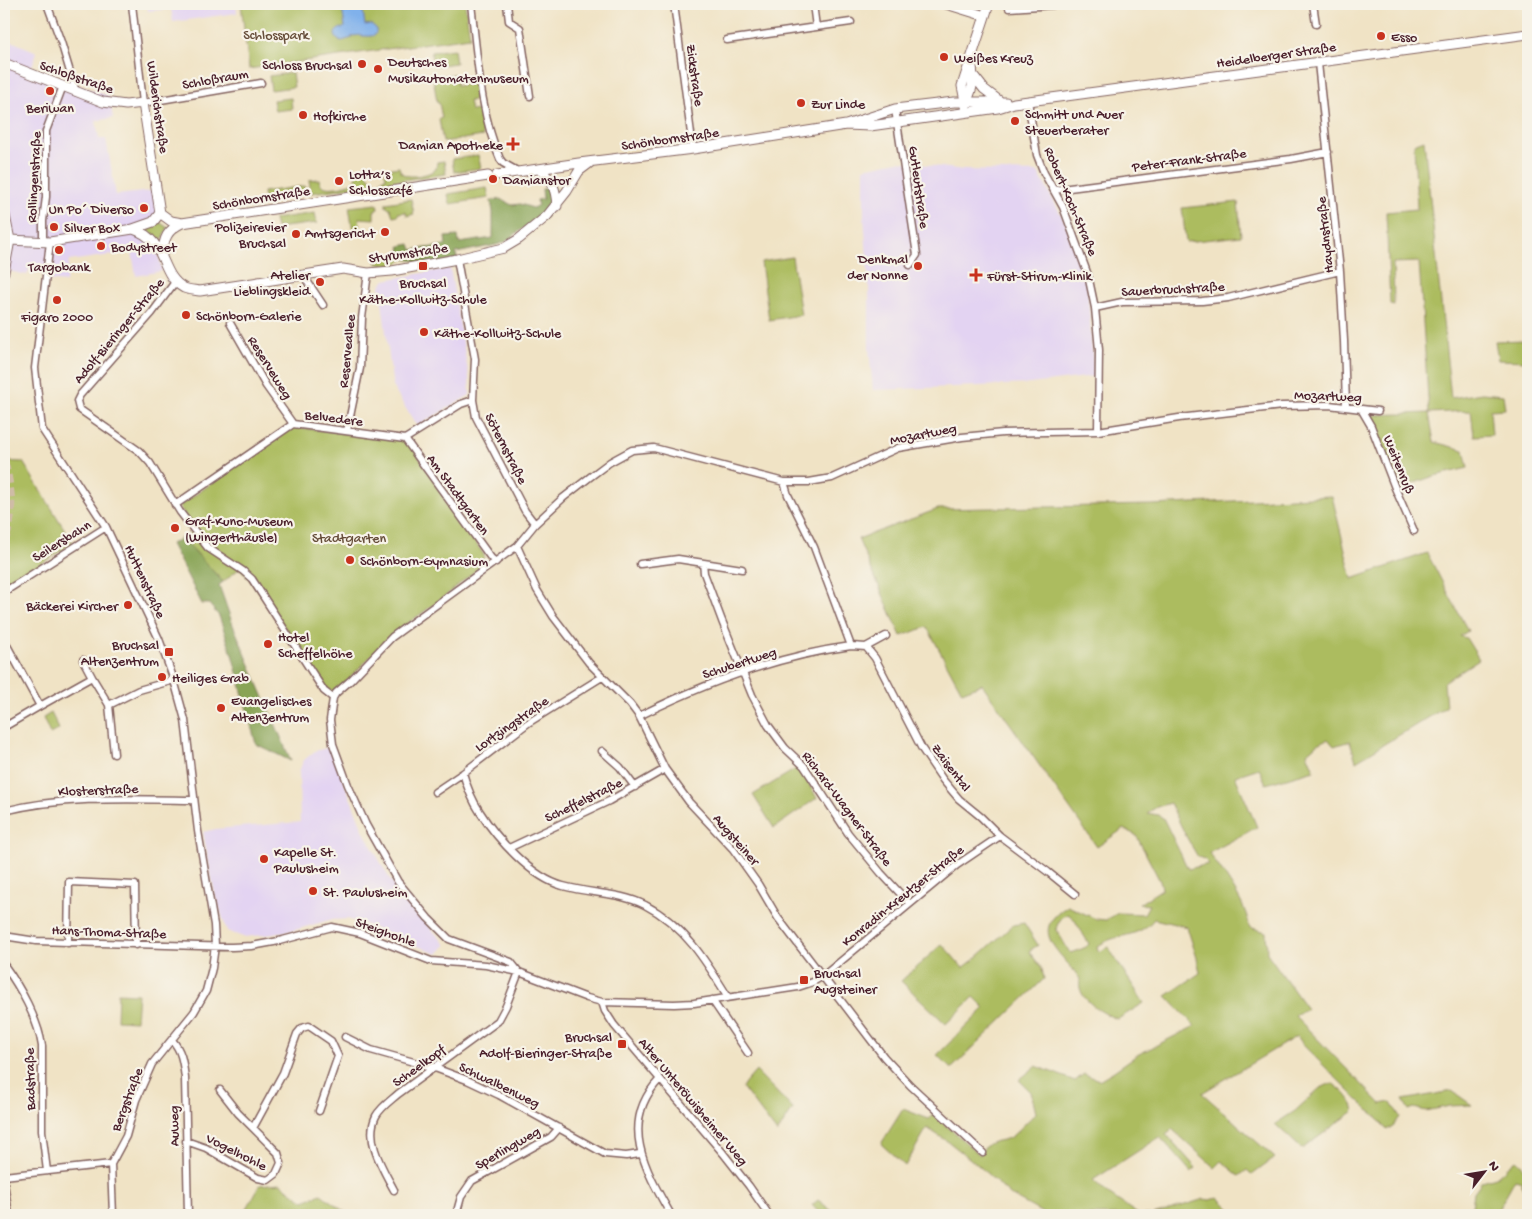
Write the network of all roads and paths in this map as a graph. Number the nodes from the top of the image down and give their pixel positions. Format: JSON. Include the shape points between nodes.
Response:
{"nodes":[{"id":1,"x":47,"y":4,"type":"edge"},
{"id":2,"x":132,"y":4,"type":"edge"},
{"id":3,"x":470,"y":4,"type":"edge"},
{"id":4,"x":506,"y":4,"type":"edge"},
{"id":5,"x":674,"y":4,"type":"edge"},
{"id":6,"x":813,"y":4,"type":"edge"},
{"id":7,"x":946,"y":4,"type":"edge"},
{"id":8,"x":971,"y":4,"type":"edge"},
{"id":9,"x":989,"y":4,"type":"edge"},
{"id":10,"x":1054,"y":4,"type":"edge"},
{"id":11,"x":1313,"y":4,"type":"edge"},
{"id":12,"x":958,"y":7,"type":"junction"},
{"id":13,"x":1009,"y":8,"type":"dead end"},
{"id":14,"x":985,"y":16,"type":"junction"},
{"id":15,"x":851,"y":22,"type":"dead end"},
{"id":16,"x":1316,"y":24,"type":"dead end"},
{"id":17,"x":816,"y":27,"type":"junction"},
{"id":18,"x":1528,"y":34,"type":"edge"},
{"id":19,"x":727,"y":40,"type":"dead end"},
{"id":20,"x":971,"y":60,"type":"junction"},
{"id":21,"x":4,"y":63,"type":"edge"},
{"id":22,"x":1318,"y":63,"type":"junction"},
{"id":23,"x":973,"y":74,"type":"junction"},
{"id":24,"x":261,"y":83,"type":"dead end"},
{"id":25,"x":63,"y":86,"type":"junction"},
{"id":26,"x":76,"y":92,"type":"junction"},
{"id":27,"x":530,"y":96,"type":"dead end"},
{"id":28,"x":1028,"y":101,"type":"junction"},
{"id":29,"x":966,"y":102,"type":"junction"},
{"id":30,"x":1001,"y":102,"type":"junction"},
{"id":31,"x":143,"y":103,"type":"junction"},
{"id":32,"x":1014,"y":103,"type":"junction"},
{"id":33,"x":896,"y":109,"type":"junction"},
{"id":34,"x":966,"y":112,"type":"junction"},
{"id":35,"x":898,"y":121,"type":"junction"},
{"id":36,"x":846,"y":125,"type":"junction"},
{"id":37,"x":693,"y":149,"type":"junction"},
{"id":38,"x":1328,"y":152,"type":"junction"},
{"id":39,"x":591,"y":162,"type":"junction"},
{"id":40,"x":539,"y":169,"type":"junction"},
{"id":41,"x":520,"y":173,"type":"junction"},
{"id":42,"x":1054,"y":190,"type":"junction"},
{"id":43,"x":557,"y":206,"type":"junction"},
{"id":44,"x":4,"y":210,"type":"edge"},
{"id":45,"x":160,"y":214,"type":"junction"},
{"id":46,"x":182,"y":223,"type":"junction"},
{"id":47,"x":133,"y":229,"type":"junction"},
{"id":48,"x":7,"y":240,"type":"edge"},
{"id":49,"x":47,"y":242,"type":"junction"},
{"id":50,"x":162,"y":254,"type":"junction"},
{"id":51,"x":457,"y":259,"type":"junction"},
{"id":52,"x":910,"y":265,"type":"dead end"},
{"id":53,"x":1340,"y":271,"type":"junction"},
{"id":54,"x":4,"y":272,"type":"edge"},
{"id":55,"x":368,"y":273,"type":"junction"},
{"id":56,"x":306,"y":275,"type":"junction"},
{"id":57,"x":175,"y":282,"type":"junction"},
{"id":58,"x":323,"y":305,"type":"dead end"},
{"id":59,"x":1095,"y":308,"type":"junction"},
{"id":60,"x":230,"y":323,"type":"dead end"},
{"id":61,"x":473,"y":400,"type":"junction"},
{"id":62,"x":1346,"y":406,"type":"junction"},
{"id":63,"x":1361,"y":409,"type":"junction"},
{"id":64,"x":1378,"y":411,"type":"dead end"},
{"id":65,"x":293,"y":424,"type":"junction"},
{"id":66,"x":1098,"y":430,"type":"junction"},
{"id":67,"x":347,"y":431,"type":"junction"},
{"id":68,"x":404,"y":438,"type":"junction"},
{"id":69,"x":784,"y":482,"type":"junction"},
{"id":70,"x":175,"y":505,"type":"junction"},
{"id":71,"x":536,"y":524,"type":"junction"},
{"id":72,"x":106,"y":527,"type":"junction"},
{"id":73,"x":1414,"y":530,"type":"dead end"},
{"id":74,"x":517,"y":546,"type":"junction"},
{"id":75,"x":496,"y":562,"type":"junction"},
{"id":76,"x":703,"y":563,"type":"junction"},
{"id":77,"x":640,"y":564,"type":"dead end"},
{"id":78,"x":742,"y":569,"type":"dead end"},
{"id":79,"x":4,"y":592,"type":"edge"},
{"id":80,"x":886,"y":636,"type":"dead end"},
{"id":81,"x":4,"y":640,"type":"edge"},
{"id":82,"x":851,"y":646,"type":"junction"},
{"id":83,"x":866,"y":647,"type":"junction"},
{"id":84,"x":83,"y":660,"type":"dead end"},
{"id":85,"x":742,"y":672,"type":"junction"},
{"id":86,"x":92,"y":677,"type":"junction"},
{"id":87,"x":602,"y":677,"type":"junction"},
{"id":88,"x":174,"y":680,"type":"junction"},
{"id":89,"x":333,"y":698,"type":"junction"},
{"id":90,"x":108,"y":705,"type":"junction"},
{"id":91,"x":40,"y":706,"type":"junction"},
{"id":92,"x":639,"y":716,"type":"junction"},
{"id":93,"x":4,"y":727,"type":"edge"},
{"id":94,"x":602,"y":750,"type":"dead end"},
{"id":95,"x":114,"y":754,"type":"dead end"},
{"id":96,"x":665,"y":769,"type":"junction"},
{"id":97,"x":463,"y":773,"type":"junction"},
{"id":98,"x":635,"y":787,"type":"junction"},
{"id":99,"x":435,"y":792,"type":"dead end"},
{"id":100,"x":193,"y":800,"type":"junction"},
{"id":101,"x":4,"y":811,"type":"edge"},
{"id":102,"x":1000,"y":836,"type":"junction"},
{"id":103,"x":509,"y":848,"type":"junction"},
{"id":104,"x":1075,"y":894,"type":"dead end"},
{"id":105,"x":909,"y":903,"type":"junction"},
{"id":106,"x":4,"y":936,"type":"edge"},
{"id":107,"x":68,"y":943,"type":"junction"},
{"id":108,"x":136,"y":945,"type":"junction"},
{"id":109,"x":215,"y":946,"type":"junction"},
{"id":110,"x":4,"y":965,"type":"edge"},
{"id":111,"x":519,"y":972,"type":"junction"},
{"id":112,"x":822,"y":976,"type":"junction"},
{"id":113,"x":728,"y":997,"type":"junction"},
{"id":114,"x":712,"y":1000,"type":"junction"},
{"id":115,"x":602,"y":1002,"type":"junction"},
{"id":116,"x":345,"y":1037,"type":"dead end"},
{"id":117,"x":172,"y":1040,"type":"junction"},
{"id":118,"x":748,"y":1053,"type":"dead end"},
{"id":119,"x":436,"y":1068,"type":"junction"},
{"id":120,"x":659,"y":1080,"type":"junction"},
{"id":121,"x":220,"y":1090,"type":"dead end"},
{"id":122,"x":319,"y":1111,"type":"dead end"},
{"id":123,"x":253,"y":1128,"type":"junction"},
{"id":124,"x":559,"y":1128,"type":"junction"},
{"id":125,"x":186,"y":1141,"type":"junction"},
{"id":126,"x":983,"y":1153,"type":"dead end"},
{"id":127,"x":640,"y":1154,"type":"junction"},
{"id":128,"x":111,"y":1164,"type":"junction"},
{"id":129,"x":47,"y":1171,"type":"junction"},
{"id":130,"x":4,"y":1176,"type":"edge"},
{"id":131,"x":4,"y":1183,"type":"edge"},
{"id":132,"x":394,"y":1190,"type":"dead end"},
{"id":133,"x":9,"y":1215,"type":"edge"},
{"id":134,"x":113,"y":1215,"type":"edge"},
{"id":135,"x":188,"y":1215,"type":"edge"},
{"id":136,"x":456,"y":1215,"type":"edge"},
{"id":137,"x":671,"y":1215,"type":"edge"},
{"id":138,"x":769,"y":1215,"type":"edge"}],
"edges":[{"from":1,"to":26,"type":"street"},
{"from":2,"to":31,"type":"street","name":"Wilderichstraße"},
{"from":3,"to":41,"type":"street","via":[[486,113],[498,154],[503,163]]},
{"from":4,"to":27,"type":"street","via":[[509,22],[520,28]]},
{"from":5,"to":37,"type":"street","name":"Zickstraße"},
{"from":6,"to":17,"type":"street"},
{"from":7,"to":12,"type":"main road"},
{"from":8,"to":12,"type":"main road"},
{"from":9,"to":14,"type":"main road"},
{"from":10,"to":13,"type":"street"},
{"from":11,"to":16,"type":"street"},
{"from":12,"to":14,"type":"main road"},
{"from":14,"to":20,"type":"main road"},
{"from":15,"to":17,"type":"street"},
{"from":17,"to":19,"type":"street"},
{"from":18,"to":22,"type":"main road","name":"Heidelberger Straße"},
{"from":20,"to":23,"type":"main road"},
{"from":20,"to":29,"type":"main road","via":[[962,86]]},
{"from":21,"to":25,"type":"main road","name":"Schloßstraße"},
{"from":22,"to":28,"type":"main road","name":"Heidelberger Straße"},
{"from":22,"to":38,"type":"street","name":"Haydnstraße"},
{"from":23,"to":29,"type":"main road","via":[[972,90]]},
{"from":23,"to":30,"type":"main road","via":[[988,94]]},
{"from":24,"to":31,"type":"street","name":"Schloßraum"},
{"from":25,"to":26,"type":"main road","name":"Schloßstraße"},
{"from":25,"to":49,"type":"street","name":"Rollingenstraße","via":[[46,131]]},
{"from":26,"to":31,"type":"main road","name":"Schloßstraße","via":[[103,102]]},
{"from":28,"to":32,"type":"main road","name":"Heidelberger Straße"},
{"from":28,"to":42,"type":"street","name":"Robert-Koch-Straße","via":[[1037,155]]},
{"from":29,"to":30,"type":"main road","name":"Schönbornstraße"},
{"from":29,"to":33,"type":"main road","name":"Schönbornstraße"},
{"from":29,"to":34,"type":"main road"},
{"from":30,"to":32,"type":"main road","name":"Schönbornstraße"},
{"from":31,"to":45,"type":"main road","name":"Wilderichstraße"},
{"from":32,"to":34,"type":"main road","name":"Schönbornstraße"},
{"from":33,"to":35,"type":"street","name":"Gutleutstraße"},
{"from":33,"to":36,"type":"main road","name":"Schönbornstraße"},
{"from":34,"to":35,"type":"main road","name":"Schönbornstraße"},
{"from":35,"to":36,"type":"main road","name":"Schönbornstraße","via":[[870,126]]},
{"from":35,"to":52,"type":"street","name":"Gutleutstraße","via":[[917,255]]},
{"from":36,"to":37,"type":"main road","name":"Schönbornstraße"},
{"from":37,"to":39,"type":"main road","name":"Schönbornstraße"},
{"from":38,"to":42,"type":"street","name":"Peter-Frank-Straße"},
{"from":38,"to":53,"type":"street","name":"Haydnstraße"},
{"from":39,"to":40,"type":"main road","name":"Schönbornstraße"},
{"from":39,"to":43,"type":"main road","name":"Styrumstraße","via":[[579,171]]},
{"from":40,"to":41,"type":"main road","name":"Schönbornstraße"},
{"from":40,"to":43,"type":"main road","via":[[552,183]]},
{"from":41,"to":46,"type":"main road","name":"Schönbornstraße"},
{"from":42,"to":59,"type":"street","name":"Robert-Koch-Straße","via":[[1084,260]]},
{"from":43,"to":51,"type":"main road","name":"Styrumstraße","via":[[533,229],[504,248]]},
{"from":44,"to":48,"type":"main road"},
{"from":45,"to":46,"type":"main road"},
{"from":45,"to":47,"type":"main road","via":[[148,225]]},
{"from":46,"to":50,"type":"main road","via":[[164,238]]},
{"from":47,"to":49,"type":"main road"},
{"from":47,"to":50,"type":"main road","via":[[151,239]]},
{"from":48,"to":49,"type":"main road"},
{"from":48,"to":54,"type":"main road"},
{"from":49,"to":72,"type":"street","name":"Huttenstraße","via":[[35,368],[42,430]]},
{"from":50,"to":57,"type":"main road"},
{"from":51,"to":55,"type":"main road","name":"Styrumstraße"},
{"from":51,"to":61,"type":"street","name":"Söternstraße","via":[[476,359]]},
{"from":53,"to":59,"type":"street","name":"Sauerbruchstraße","via":[[1228,298],[1122,302]]},
{"from":53,"to":62,"type":"street","name":"Haydnstraße"},
{"from":55,"to":56,"type":"main road","name":"Styrumstraße","via":[[343,269]]},
{"from":55,"to":67,"type":"street","name":"Reserveallee","via":[[360,368]]},
{"from":56,"to":57,"type":"main road","name":"Styrumstraße","via":[[200,291]]},
{"from":56,"to":58,"type":"street"},
{"from":57,"to":70,"type":"street","name":"Adolf-Bieringer-Straße","via":[[77,401],[84,413],[140,450]]},
{"from":59,"to":66,"type":"street","name":"Robert-Koch-Straße","via":[[1099,350]]},
{"from":60,"to":65,"type":"street","name":"Reserveweg","via":[[266,386]]},
{"from":61,"to":68,"type":"street","via":[[460,404]]},
{"from":61,"to":71,"type":"street","name":"Söternstraße","via":[[484,434],[525,511]]},
{"from":62,"to":63,"type":"street","name":"Mozartweg"},
{"from":62,"to":66,"type":"street","name":"Mozartweg","via":[[1257,409]]},
{"from":63,"to":64,"type":"street","name":"Mozartweg"},
{"from":63,"to":73,"type":"street","name":"Weitenruß"},
{"from":65,"to":67,"type":"street","name":"Belvedere"},
{"from":65,"to":70,"type":"street","name":"Belvedere"},
{"from":66,"to":69,"type":"street","name":"Mozartweg","via":[[1004,433],[898,448],[832,478]]},
{"from":67,"to":68,"type":"street","name":"Belvedere"},
{"from":68,"to":75,"type":"street","name":"Am Stadtgarten"},
{"from":69,"to":71,"type":"street","name":"Mozartweg","via":[[654,448],[632,450],[590,477]]},
{"from":69,"to":82,"type":"street","via":[[814,548]]},
{"from":70,"to":89,"type":"street","name":"Adolf-Bieringer-Straße","via":[[208,548],[252,579],[324,691]]},
{"from":71,"to":74,"type":"street","name":"Mozartweg"},
{"from":72,"to":79,"type":"street","name":"Seilersbahn"},
{"from":72,"to":88,"type":"street","name":"Huttenstraße","via":[[159,639]]},
{"from":74,"to":75,"type":"street","name":"Mozartweg"},
{"from":74,"to":87,"type":"street","name":"Augsteiner","via":[[553,616]]},
{"from":75,"to":89,"type":"street","name":"Mozartweg","via":[[392,636]]},
{"from":76,"to":77,"type":"street","via":[[678,559]]},
{"from":76,"to":78,"type":"street"},
{"from":76,"to":85,"type":"street","name":"Richard-Wagner-Straße"},
{"from":80,"to":83,"type":"street"},
{"from":81,"to":91,"type":"street"},
{"from":82,"to":83,"type":"street"},
{"from":82,"to":85,"type":"street","name":"Schubertweg"},
{"from":83,"to":102,"type":"street","name":"Zaisental","via":[[876,658],[922,749],[942,780]]},
{"from":84,"to":86,"type":"street"},
{"from":85,"to":92,"type":"street","name":"Schubertweg"},
{"from":85,"to":105,"type":"street","name":"Richard-Wagner-Straße","via":[[768,725],[804,766],[848,833]]},
{"from":86,"to":90,"type":"street"},
{"from":86,"to":91,"type":"street"},
{"from":87,"to":92,"type":"street","name":"Augsteiner","via":[[623,695]]},
{"from":87,"to":97,"type":"street","name":"Lortzingstraße","via":[[528,723]]},
{"from":88,"to":90,"type":"street","via":[[139,690]]},
{"from":88,"to":100,"type":"street","name":"Huttenstraße","via":[[185,720]]},
{"from":89,"to":111,"type":"street","via":[[330,720],[333,744],[366,826],[398,882],[449,939],[511,962]]},
{"from":90,"to":95,"type":"street"},
{"from":91,"to":93,"type":"street"},
{"from":92,"to":96,"type":"street","name":"Augsteiner"},
{"from":94,"to":98,"type":"street","via":[[620,766]]},
{"from":96,"to":98,"type":"street","name":"Scheffelstraße"},
{"from":96,"to":112,"type":"street","name":"Augsteiner","via":[[689,802],[733,849],[778,918]]},
{"from":97,"to":99,"type":"street","name":"Lortzingstraße"},
{"from":97,"to":103,"type":"street","via":[[480,811]]},
{"from":98,"to":103,"type":"street","name":"Scheffelstraße"},
{"from":100,"to":101,"type":"street","name":"Klosterstraße","via":[[68,801]]},
{"from":100,"to":109,"type":"street","name":"Huttenstraße"},
{"from":102,"to":104,"type":"street","name":"Zaisental"},
{"from":102,"to":105,"type":"street","name":"Konradin-Kreutzer-Straße"},
{"from":103,"to":113,"type":"street","via":[[553,884],[634,900],[668,919],[696,948]]},
{"from":105,"to":112,"type":"street","name":"Konradin-Kreutzer-Straße"},
{"from":106,"to":107,"type":"street","name":"Hans-Thoma-Straße"},
{"from":107,"to":108,"type":"street","name":"Hans-Thoma-Straße"},
{"from":107,"to":108,"type":"street","via":[[69,882],[135,885]]},
{"from":108,"to":109,"type":"street","name":"Hans-Thoma-Straße"},
{"from":109,"to":111,"type":"street","name":"Steighohle","via":[[252,946],[332,927],[360,933],[431,961],[486,965]]},
{"from":109,"to":117,"type":"street","name":"Bergstraße","via":[[206,991]]},
{"from":110,"to":129,"type":"street","name":"Badstraße","via":[[12,975],[40,1036],[42,1131]]},
{"from":111,"to":115,"type":"street"},
{"from":111,"to":119,"type":"street","name":"Scheelkopf","via":[[498,1021]]},
{"from":112,"to":113,"type":"street","via":[[798,987]]},
{"from":112,"to":126,"type":"street","name":"Augsteiner","via":[[891,1066]]},
{"from":113,"to":114,"type":"street"},
{"from":114,"to":115,"type":"street","via":[[674,1004]]},
{"from":114,"to":118,"type":"street"},
{"from":115,"to":120,"type":"street","name":"Alter Unteröwisheimer Weg","via":[[610,1020]]},
{"from":116,"to":119,"type":"street","name":"Schwalbenweg","via":[[371,1050]]},
{"from":117,"to":125,"type":"street","name":"Auweg","via":[[182,1056]]},
{"from":117,"to":128,"type":"street","name":"Bergstraße","via":[[152,1064],[136,1100],[126,1136]]},
{"from":119,"to":124,"type":"street","name":"Schwalbenweg","via":[[499,1095]]},
{"from":119,"to":132,"type":"street","name":"Scheelkopf","via":[[398,1094],[376,1117],[372,1131],[374,1147]]},
{"from":120,"to":127,"type":"street","via":[[650,1089],[640,1113]]},
{"from":120,"to":138,"type":"street","name":"Alter Unteröwisheimer Weg"},
{"from":121,"to":123,"type":"street"},
{"from":122,"to":123,"type":"street","via":[[338,1056],[331,1041],[309,1026],[297,1034],[283,1072]]},
{"from":123,"to":125,"type":"street","name":"Vogelhohle","via":[[280,1158],[276,1174],[268,1180]]},
{"from":124,"to":127,"type":"street","name":"Schwalbenweg","via":[[605,1154]]},
{"from":124,"to":136,"type":"street","name":"Sperlingweg","via":[[472,1181],[460,1197]]},
{"from":125,"to":135,"type":"street","name":"Auweg"},
{"from":127,"to":137,"type":"street"},
{"from":128,"to":129,"type":"street"},
{"from":128,"to":134,"type":"street"},
{"from":129,"to":130,"type":"street"},
{"from":131,"to":133,"type":"street"}]}
